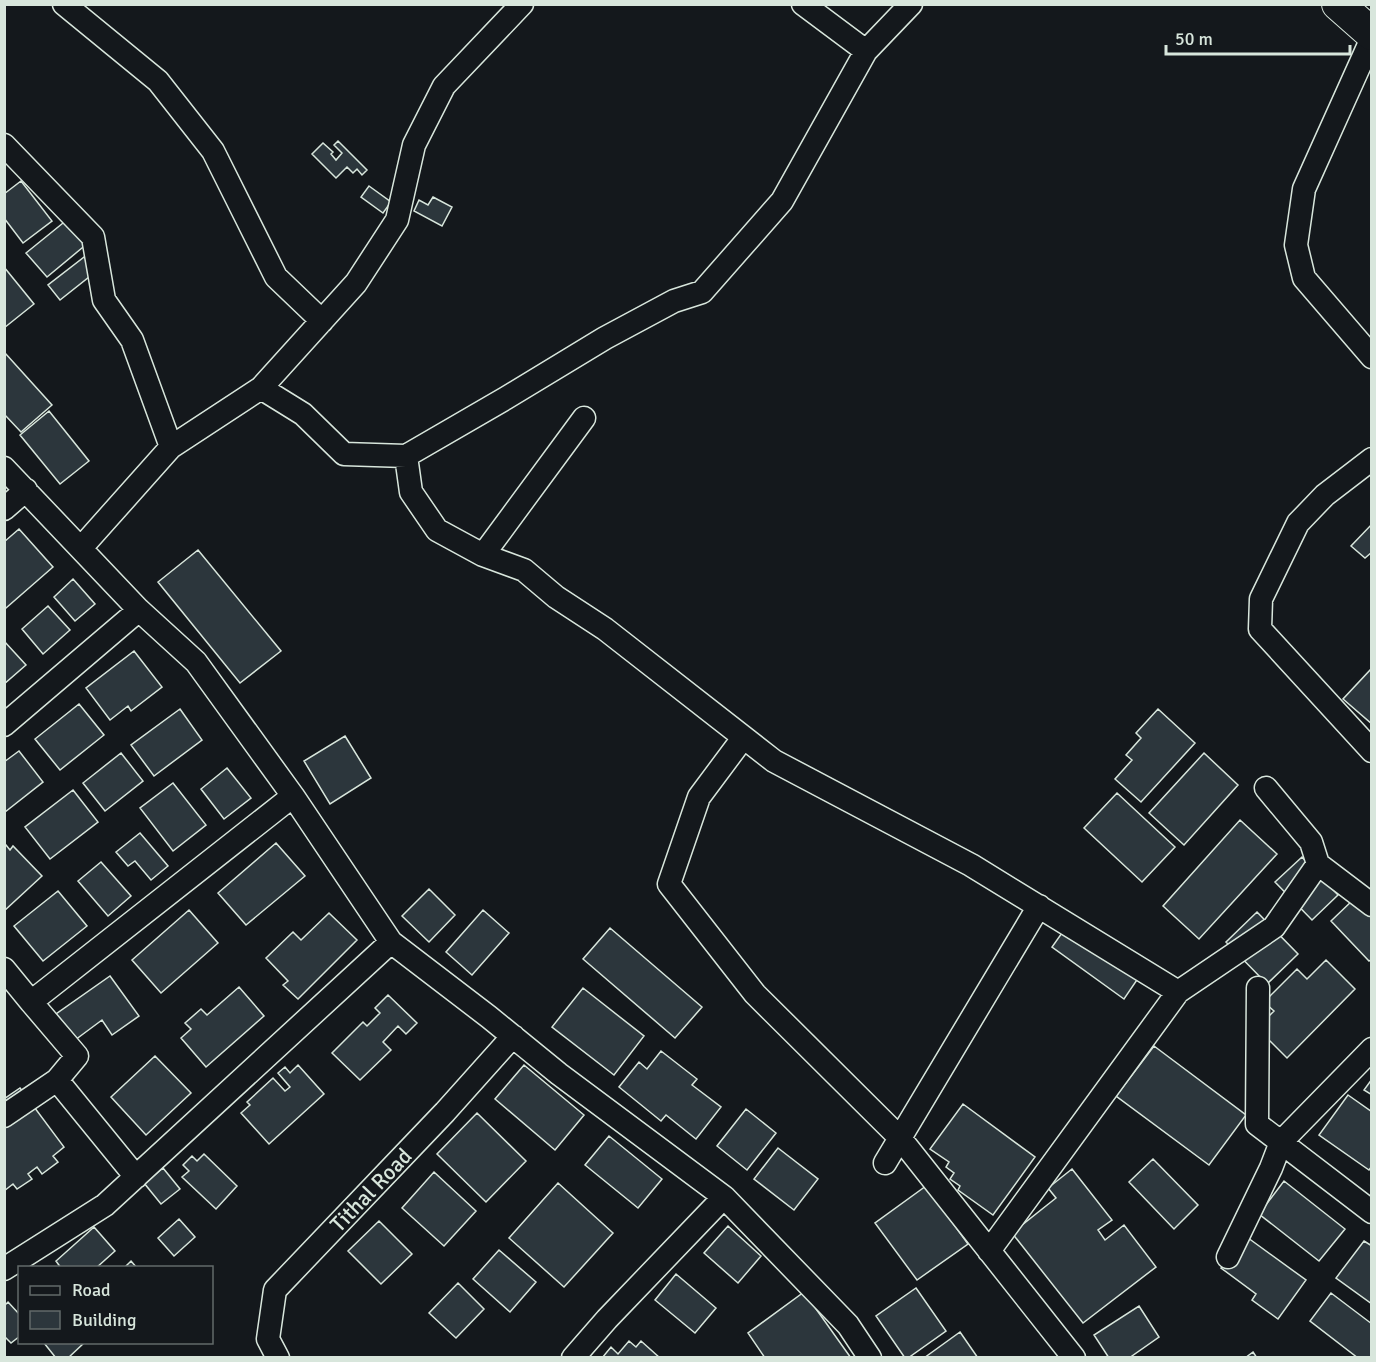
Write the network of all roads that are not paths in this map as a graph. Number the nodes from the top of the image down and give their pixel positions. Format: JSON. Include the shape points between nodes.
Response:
{"nodes":[{"id":1,"x":64,"y":4,"type":"edge"},
{"id":2,"x":522,"y":4,"type":"edge"},
{"id":3,"x":803,"y":4,"type":"edge"},
{"id":4,"x":911,"y":4,"type":"edge"},
{"id":5,"x":1338,"y":4,"type":"edge"},
{"id":6,"x":1371,"y":36,"type":"edge"},
{"id":7,"x":866,"y":51,"type":"junction"},
{"id":8,"x":4,"y":145,"type":"edge"},
{"id":9,"x":322,"y":321,"type":"junction"},
{"id":10,"x":1371,"y":357,"type":"edge"},
{"id":11,"x":261,"y":388,"type":"junction"},
{"id":12,"x":584,"y":418,"type":"dead end"},
{"id":13,"x":171,"y":447,"type":"junction"},
{"id":14,"x":406,"y":456,"type":"junction"},
{"id":15,"x":1371,"y":459,"type":"edge"},
{"id":16,"x":4,"y":468,"type":"edge"},
{"id":17,"x":26,"y":490,"type":"junction"},
{"id":18,"x":4,"y":509,"type":"edge"},
{"id":19,"x":81,"y":548,"type":"junction"},
{"id":20,"x":483,"y":555,"type":"junction"},
{"id":21,"x":139,"y":610,"type":"junction"},
{"id":22,"x":4,"y":725,"type":"edge"},
{"id":23,"x":743,"y":738,"type":"junction"},
{"id":24,"x":1371,"y":751,"type":"edge"},
{"id":25,"x":1266,"y":788,"type":"dead end"},
{"id":26,"x":292,"y":796,"type":"junction"},
{"id":27,"x":1318,"y":864,"type":"junction"},
{"id":28,"x":1371,"y":905,"type":"edge"},
{"id":29,"x":1039,"y":906,"type":"junction"},
{"id":30,"x":391,"y":942,"type":"junction"},
{"id":31,"x":4,"y":969,"type":"edge"},
{"id":32,"x":1258,"y":988,"type":"dead end"},
{"id":33,"x":1178,"y":992,"type":"junction"},
{"id":34,"x":31,"y":1002,"type":"junction"},
{"id":35,"x":513,"y":1036,"type":"junction"},
{"id":36,"x":1371,"y":1049,"type":"edge"},
{"id":37,"x":57,"y":1080,"type":"junction"},
{"id":38,"x":4,"y":1116,"type":"edge"},
{"id":39,"x":900,"y":1138,"type":"junction"},
{"id":40,"x":1281,"y":1142,"type":"junction"},
{"id":41,"x":885,"y":1163,"type":"dead end"},
{"id":42,"x":136,"y":1177,"type":"junction"},
{"id":43,"x":724,"y":1197,"type":"junction"},
{"id":44,"x":1371,"y":1212,"type":"edge"},
{"id":45,"x":989,"y":1251,"type":"junction"},
{"id":46,"x":1228,"y":1257,"type":"dead end"},
{"id":47,"x":4,"y":1269,"type":"edge"},
{"id":48,"x":278,"y":1358,"type":"edge"},
{"id":49,"x":573,"y":1358,"type":"edge"},
{"id":50,"x":870,"y":1358,"type":"edge"},
{"id":51,"x":1074,"y":1358,"type":"edge"}],
"edges":[{"from":1,"to":9,"type":"street","via":[[158,81],[213,151],[276,277]]},
{"from":2,"to":9,"type":"street","via":[[444,86],[414,146],[397,219],[356,283]]},
{"from":3,"to":7,"type":"street"},
{"from":4,"to":7,"type":"street"},
{"from":5,"to":6,"type":"street"},
{"from":6,"to":10,"type":"street","via":[[1304,189],[1296,245],[1304,278]]},
{"from":7,"to":14,"type":"street","via":[[782,201],[702,292],[674,301],[615,333]]},
{"from":8,"to":13,"type":"street","via":[[93,237],[104,300],[132,340]]},
{"from":9,"to":11,"type":"street"},
{"from":11,"to":13,"type":"street"},
{"from":11,"to":14,"type":"street","via":[[303,414],[344,454]]},
{"from":12,"to":20,"type":"street"},
{"from":13,"to":19,"type":"street"},
{"from":14,"to":20,"type":"street","via":[[411,492],[437,530]]},
{"from":15,"to":24,"type":"street","via":[[1325,495],[1298,523],[1261,598],[1260,629]]},
{"from":16,"to":17,"type":"street"},
{"from":17,"to":18,"type":"street"},
{"from":17,"to":19,"type":"street"},
{"from":19,"to":21,"type":"street"},
{"from":20,"to":23,"type":"street","via":[[524,570]]},
{"from":21,"to":22,"type":"street"},
{"from":21,"to":26,"type":"street","via":[[196,662]]},
{"from":23,"to":29,"type":"street","via":[[774,761],[971,865]]},
{"from":23,"to":39,"type":"street","via":[[699,797],[669,884],[755,994]]},
{"from":25,"to":27,"type":"street","via":[[1311,843]]},
{"from":26,"to":30,"type":"street"},
{"from":26,"to":34,"type":"street"},
{"from":27,"to":28,"type":"street"},
{"from":27,"to":33,"type":"street","via":[[1274,927]]},
{"from":29,"to":33,"type":"street"},
{"from":29,"to":39,"type":"street"},
{"from":30,"to":35,"type":"street"},
{"from":30,"to":42,"type":"street"},
{"from":31,"to":34,"type":"street"},
{"from":32,"to":40,"type":"street","via":[[1257,1124]]},
{"from":33,"to":45,"type":"street"},
{"from":34,"to":37,"type":"street","via":[[77,1056]]},
{"from":35,"to":43,"type":"street"},
{"from":35,"to":48,"type":"street","name":"Tithal Road","via":[[275,1290],[268,1339]]},
{"from":36,"to":40,"type":"street"},
{"from":37,"to":38,"type":"street"},
{"from":37,"to":42,"type":"street"},
{"from":39,"to":41,"type":"street"},
{"from":39,"to":45,"type":"street"},
{"from":40,"to":44,"type":"street"},
{"from":40,"to":46,"type":"street"},
{"from":42,"to":47,"type":"street","via":[[105,1205]]},
{"from":43,"to":49,"type":"street"},
{"from":43,"to":50,"type":"street","via":[[848,1325]]},
{"from":45,"to":51,"type":"street"}]}
